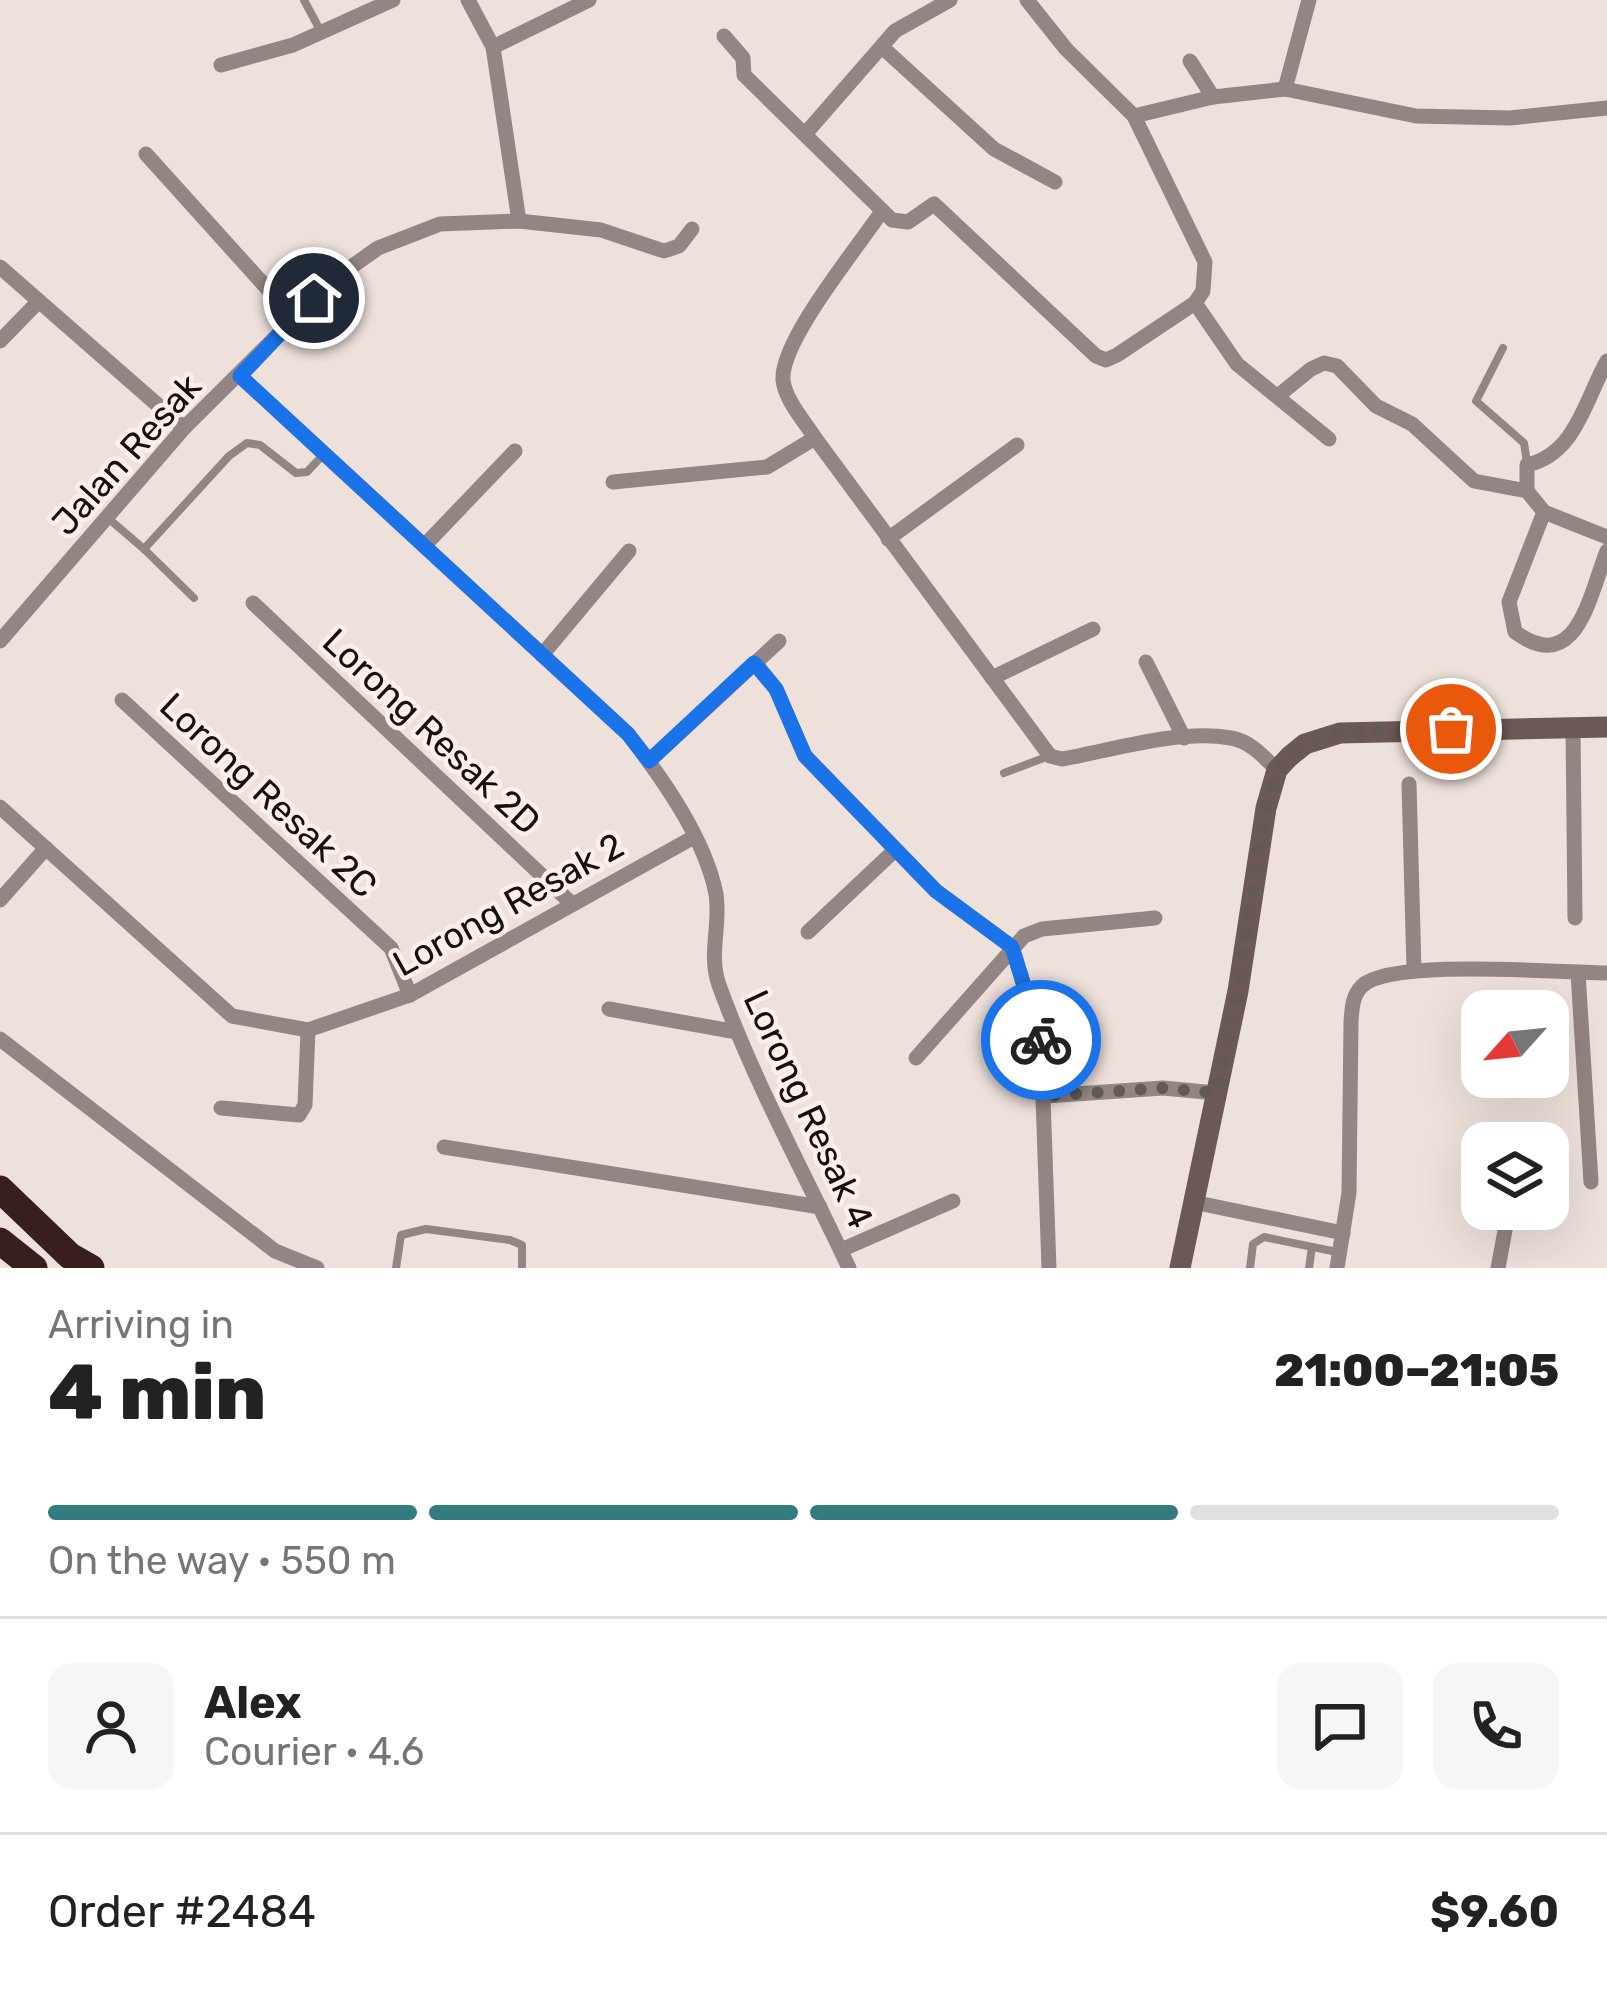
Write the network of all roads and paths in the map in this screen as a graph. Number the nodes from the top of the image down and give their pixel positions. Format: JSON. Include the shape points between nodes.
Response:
{"nodes":[{"id":1,"x":304,"y":0,"type":"edge"},
{"id":2,"x":393,"y":0,"type":"edge"},
{"id":3,"x":468,"y":0,"type":"edge"},
{"id":4,"x":590,"y":0,"type":"edge"},
{"id":5,"x":950,"y":0,"type":"edge"},
{"id":6,"x":1027,"y":0,"type":"edge"},
{"id":7,"x":1309,"y":0,"type":"edge"},
{"id":8,"x":321,"y":32,"type":"junction"},
{"id":9,"x":724,"y":36,"type":"dead end"},
{"id":10,"x":493,"y":46,"type":"junction"},
{"id":11,"x":882,"y":47,"type":"junction"},
{"id":12,"x":1190,"y":62,"type":"dead end"},
{"id":13,"x":221,"y":65,"type":"dead end"},
{"id":14,"x":1285,"y":89,"type":"junction"},
{"id":15,"x":1213,"y":97,"type":"junction"},
{"id":16,"x":1607,"y":108,"type":"edge"},
{"id":17,"x":1134,"y":116,"type":"junction"},
{"id":18,"x":806,"y":133,"type":"junction"},
{"id":19,"x":146,"y":154,"type":"dead end"},
{"id":20,"x":1055,"y":182,"type":"dead end"},
{"id":21,"x":882,"y":211,"type":"junction"},
{"id":22,"x":519,"y":221,"type":"junction"},
{"id":23,"x":692,"y":229,"type":"dead end"},
{"id":24,"x":0,"y":267,"type":"edge"},
{"id":25,"x":39,"y":301,"type":"junction"},
{"id":26,"x":1195,"y":303,"type":"junction"},
{"id":27,"x":293,"y":317,"type":"junction"},
{"id":28,"x":0,"y":341,"type":"edge"},
{"id":29,"x":1503,"y":348,"type":"dead end"},
{"id":30,"x":1607,"y":361,"type":"edge"},
{"id":31,"x":240,"y":376,"type":"junction"},
{"id":32,"x":1279,"y":395,"type":"junction"},
{"id":33,"x":184,"y":428,"type":"junction"},
{"id":34,"x":815,"y":438,"type":"junction"},
{"id":35,"x":1330,"y":439,"type":"dead end"},
{"id":36,"x":1017,"y":445,"type":"dead end"},
{"id":37,"x":515,"y":451,"type":"dead end"},
{"id":38,"x":323,"y":454,"type":"junction"},
{"id":39,"x":1527,"y":465,"type":"junction"},
{"id":40,"x":613,"y":482,"type":"dead end"},
{"id":41,"x":1527,"y":491,"type":"junction"},
{"id":42,"x":1544,"y":512,"type":"junction"},
{"id":43,"x":107,"y":518,"type":"junction"},
{"id":44,"x":1607,"y":537,"type":"edge"},
{"id":45,"x":888,"y":539,"type":"junction"},
{"id":46,"x":424,"y":546,"type":"junction"},
{"id":47,"x":144,"y":549,"type":"junction"},
{"id":48,"x":629,"y":551,"type":"dead end"},
{"id":49,"x":1607,"y":551,"type":"edge"},
{"id":50,"x":194,"y":598,"type":"dead end"},
{"id":51,"x":253,"y":603,"type":"dead end"},
{"id":52,"x":1093,"y":629,"type":"dead end"},
{"id":53,"x":0,"y":641,"type":"edge"},
{"id":54,"x":779,"y":641,"type":"dead end"},
{"id":55,"x":542,"y":655,"type":"junction"},
{"id":56,"x":1146,"y":662,"type":"dead end"},
{"id":57,"x":754,"y":663,"type":"junction"},
{"id":58,"x":992,"y":678,"type":"junction"},
{"id":59,"x":122,"y":700,"type":"dead end"},
{"id":60,"x":1607,"y":727,"type":"edge"},
{"id":61,"x":1573,"y":728,"type":"junction"},
{"id":62,"x":1184,"y":738,"type":"junction"},
{"id":63,"x":1050,"y":756,"type":"junction"},
{"id":64,"x":649,"y":761,"type":"junction"},
{"id":65,"x":1277,"y":770,"type":"junction"},
{"id":66,"x":1004,"y":772,"type":"dead end"},
{"id":67,"x":1409,"y":784,"type":"dead end"},
{"id":68,"x":0,"y":806,"type":"edge"},
{"id":69,"x":694,"y":837,"type":"junction"},
{"id":70,"x":46,"y":848,"type":"junction"},
{"id":71,"x":893,"y":850,"type":"junction"},
{"id":72,"x":0,"y":900,"type":"edge"},
{"id":73,"x":570,"y":902,"type":"junction"},
{"id":74,"x":1575,"y":917,"type":"dead end"},
{"id":75,"x":1155,"y":918,"type":"dead end"},
{"id":76,"x":808,"y":932,"type":"dead end"},
{"id":77,"x":1012,"y":947,"type":"junction"},
{"id":78,"x":1414,"y":970,"type":"junction"},
{"id":79,"x":1579,"y":973,"type":"junction"},
{"id":80,"x":1607,"y":973,"type":"edge"},
{"id":81,"x":410,"y":995,"type":"junction"},
{"id":82,"x":610,"y":1010,"type":"dead end"},
{"id":83,"x":308,"y":1030,"type":"junction"},
{"id":84,"x":737,"y":1032,"type":"junction"},
{"id":85,"x":0,"y":1040,"type":"edge"},
{"id":86,"x":916,"y":1058,"type":"dead end"},
{"id":87,"x":1216,"y":1093,"type":"junction"},
{"id":88,"x":1046,"y":1096,"type":"junction"},
{"id":89,"x":221,"y":1108,"type":"dead end"},
{"id":90,"x":444,"y":1147,"type":"dead end"},
{"id":91,"x":1591,"y":1182,"type":"dead end"},
{"id":92,"x":0,"y":1189,"type":"edge"},
{"id":93,"x":953,"y":1201,"type":"dead end"},
{"id":94,"x":1193,"y":1202,"type":"junction"},
{"id":95,"x":820,"y":1207,"type":"junction"},
{"id":96,"x":1505,"y":1230,"type":"edge"},
{"id":97,"x":1342,"y":1233,"type":"junction"},
{"id":98,"x":0,"y":1240,"type":"edge"},
{"id":99,"x":1312,"y":1247,"type":"junction"},
{"id":100,"x":841,"y":1250,"type":"junction"},
{"id":101,"x":1338,"y":1260,"type":"edge"},
{"id":102,"x":34,"y":1268,"type":"edge"},
{"id":103,"x":91,"y":1268,"type":"edge"},
{"id":104,"x":317,"y":1268,"type":"edge"},
{"id":105,"x":396,"y":1268,"type":"edge"},
{"id":106,"x":522,"y":1268,"type":"edge"},
{"id":107,"x":849,"y":1268,"type":"edge"},
{"id":108,"x":1049,"y":1268,"type":"edge"},
{"id":109,"x":1180,"y":1268,"type":"edge"},
{"id":110,"x":1250,"y":1268,"type":"edge"},
{"id":111,"x":1309,"y":1268,"type":"edge"},
{"id":112,"x":1498,"y":1268,"type":"edge"}],
"edges":[{"from":1,"to":8,"type":"lane"},
{"from":2,"to":8,"type":"street"},
{"from":3,"to":10,"type":"street"},
{"from":4,"to":10,"type":"street"},
{"from":5,"to":11,"type":"street","via":[[914,15]]},
{"from":6,"to":17,"type":"street"},
{"from":7,"to":14,"type":"street"},
{"from":8,"to":13,"type":"street"},
{"from":9,"to":18,"type":"street","via":[[744,75]]},
{"from":10,"to":22,"type":"street"},
{"from":11,"to":18,"type":"street"},
{"from":11,"to":20,"type":"street","via":[[994,149]]},
{"from":12,"to":15,"type":"street"},
{"from":14,"to":15,"type":"street"},
{"from":14,"to":16,"type":"street","via":[[1416,116]]},
{"from":15,"to":17,"type":"street"},
{"from":17,"to":26,"type":"street","via":[[1205,262]]},
{"from":18,"to":21,"type":"street"},
{"from":19,"to":27,"type":"street"},
{"from":21,"to":26,"type":"street","via":[[903,223],[934,204],[1106,360]]},
{"from":21,"to":34,"type":"street","via":[[785,368],[787,394]]},
{"from":22,"to":23,"type":"street","name":"Jalan Resak","via":[[601,230],[664,250]]},
{"from":22,"to":27,"type":"street","name":"Jalan Resak","via":[[411,233],[357,260]]},
{"from":24,"to":25,"type":"street"},
{"from":25,"to":28,"type":"street"},
{"from":25,"to":33,"type":"street"},
{"from":26,"to":32,"type":"street","via":[[1237,364]]},
{"from":27,"to":31,"type":"street","name":"Jalan Resak"},
{"from":29,"to":39,"type":"lane","via":[[1475,400],[1524,443]]},
{"from":30,"to":39,"type":"street","via":[[1568,441]]},
{"from":31,"to":33,"type":"street","name":"Jalan Resak"},
{"from":31,"to":38,"type":"street","name":"Lorong Resak 4"},
{"from":32,"to":35,"type":"street"},
{"from":32,"to":41,"type":"street","via":[[1311,369],[1337,366],[1474,481]]},
{"from":33,"to":43,"type":"street","name":"Jalan Resak"},
{"from":34,"to":40,"type":"street","via":[[766,466]]},
{"from":34,"to":45,"type":"street"},
{"from":36,"to":45,"type":"street"},
{"from":37,"to":46,"type":"street"},
{"from":38,"to":46,"type":"street","name":"Lorong Resak 4"},
{"from":38,"to":47,"type":"lane","via":[[296,473],[248,443]]},
{"from":39,"to":41,"type":"street"},
{"from":41,"to":42,"type":"street"},
{"from":42,"to":44,"type":"street"},
{"from":42,"to":49,"type":"street","via":[[1509,602],[1509,620],[1533,644],[1555,648],[1571,638]]},
{"from":43,"to":47,"type":"lane"},
{"from":43,"to":53,"type":"street","name":"Jalan Resak"},
{"from":45,"to":58,"type":"street"},
{"from":46,"to":55,"type":"street","name":"Lorong Resak 4"},
{"from":47,"to":50,"type":"lane"},
{"from":48,"to":55,"type":"street"},
{"from":51,"to":73,"type":"street","name":"Lorong Resak 2D"},
{"from":52,"to":58,"type":"street"},
{"from":54,"to":57,"type":"street"},
{"from":55,"to":64,"type":"street","name":"Lorong Resak 4"},
{"from":56,"to":62,"type":"street"},
{"from":57,"to":64,"type":"street"},
{"from":57,"to":71,"type":"street","via":[[776,689],[805,756]]},
{"from":58,"to":63,"type":"street"},
{"from":59,"to":81,"type":"street","name":"Lorong Resak 2C","via":[[392,948]]},
{"from":60,"to":61,"type":"street"},
{"from":61,"to":65,"type":"street","via":[[1340,733],[1305,744]]},
{"from":61,"to":74,"type":"street"},
{"from":62,"to":63,"type":"street"},
{"from":62,"to":65,"type":"street","via":[[1232,737]]},
{"from":63,"to":66,"type":"lane"},
{"from":64,"to":69,"type":"street","name":"Lorong Resak 4"},
{"from":65,"to":87,"type":"street"},
{"from":67,"to":78,"type":"street"},
{"from":68,"to":70,"type":"street","name":"Lorong Resak 2"},
{"from":69,"to":73,"type":"street","name":"Lorong Resak 2"},
{"from":69,"to":84,"type":"street","name":"Lorong Resak 4","via":[[715,890],[716,977]]},
{"from":70,"to":72,"type":"street"},
{"from":70,"to":83,"type":"street","name":"Lorong Resak 2","via":[[232,1016]]},
{"from":71,"to":76,"type":"street"},
{"from":71,"to":77,"type":"street"},
{"from":73,"to":81,"type":"street","name":"Lorong Resak 2"},
{"from":75,"to":77,"type":"street","via":[[1042,928]]},
{"from":77,"to":86,"type":"street"},
{"from":77,"to":88,"type":"street","via":[[1041,1040]]},
{"from":78,"to":79,"type":"street"},
{"from":78,"to":97,"type":"street","via":[[1364,985],[1354,999]]},
{"from":79,"to":80,"type":"street"},
{"from":79,"to":91,"type":"street"},
{"from":81,"to":83,"type":"street","name":"Lorong Resak 2"},
{"from":82,"to":84,"type":"street"},
{"from":83,"to":89,"type":"street","via":[[303,1111]]},
{"from":84,"to":95,"type":"street","name":"Lorong Resak 4"},
{"from":85,"to":104,"type":"street","via":[[275,1251]]},
{"from":87,"to":88,"type":"street"},
{"from":87,"to":94,"type":"street"},
{"from":88,"to":108,"type":"street"},
{"from":90,"to":95,"type":"street"},
{"from":92,"to":103,"type":"highway"},
{"from":93,"to":100,"type":"street"},
{"from":94,"to":97,"type":"street"},
{"from":94,"to":109,"type":"street"},
{"from":95,"to":100,"type":"street","name":"Lorong Resak 4"},
{"from":96,"to":112,"type":"street"},
{"from":97,"to":101,"type":"street"},
{"from":98,"to":102,"type":"highway"},
{"from":99,"to":101,"type":"lane"},
{"from":99,"to":110,"type":"lane","via":[[1264,1237],[1253,1244]]},
{"from":99,"to":111,"type":"lane"},
{"from":100,"to":107,"type":"street","name":"Lorong Resak 4"},
{"from":105,"to":106,"type":"lane","via":[[401,1235],[426,1229],[510,1240],[522,1245]]}]}
